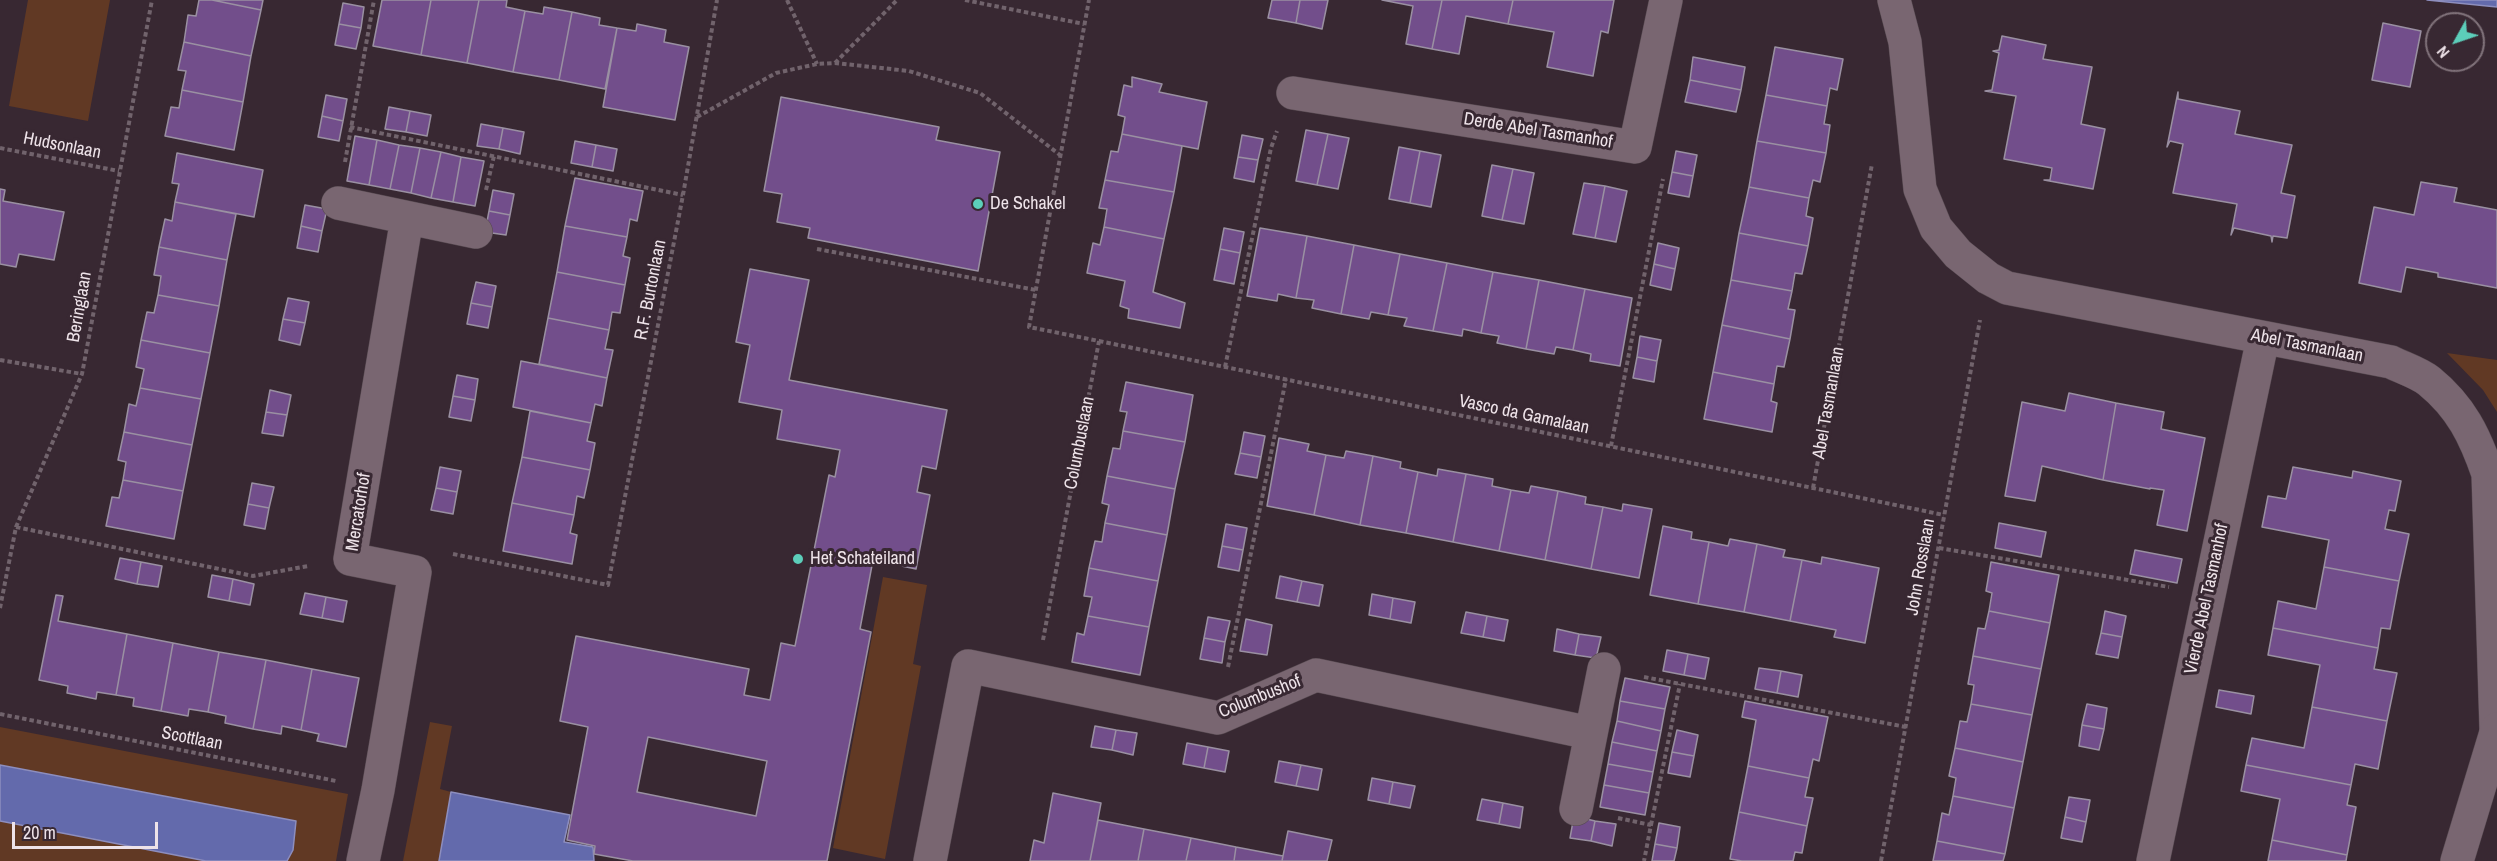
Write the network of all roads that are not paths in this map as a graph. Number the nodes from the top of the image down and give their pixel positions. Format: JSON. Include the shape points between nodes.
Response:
{"nodes":[{"id":1,"x":1666,"y":0,"type":"edge"},
{"id":2,"x":1894,"y":0,"type":"edge"},
{"id":3,"x":1293,"y":93,"type":"road end"},
{"id":4,"x":339,"y":203,"type":"road end"},
{"id":5,"x":407,"y":218,"type":"junction"},
{"id":6,"x":476,"y":232,"type":"dead end"},
{"id":7,"x":2263,"y":338,"type":"junction"},
{"id":8,"x":1604,"y":669,"type":"road end"},
{"id":9,"x":2497,"y":729,"type":"edge"},
{"id":10,"x":1590,"y":733,"type":"junction"},
{"id":11,"x":1576,"y":809,"type":"road end"},
{"id":12,"x":363,"y":861,"type":"edge"},
{"id":13,"x":930,"y":861,"type":"edge"},
{"id":14,"x":2153,"y":861,"type":"edge"},
{"id":15,"x":2457,"y":861,"type":"edge"}],
"edges":[{"from":1,"to":3,"type":"street","name":"Derde Abel Tasmanhof","via":[[1635,147]]},
{"from":2,"to":7,"type":"street","name":"Abel Tasmanlaan","via":[[1905,42],[1920,189],[1936,228],[1958,255],[2007,288]]},
{"from":4,"to":5,"type":"street"},
{"from":5,"to":6,"type":"street"},
{"from":5,"to":12,"type":"street","name":"Mercatorhof","via":[[350,559],[415,572]]},
{"from":7,"to":9,"type":"street","name":"Abel Tasmanlaan","via":[[2391,362],[2428,379],[2457,408],[2475,437],[2488,474]]},
{"from":7,"to":14,"type":"street","name":"Vierde Abel Tasmanhof"},
{"from":8,"to":10,"type":"street"},
{"from":9,"to":15,"type":"street","name":"Abel Tasmanlaan"},
{"from":10,"to":11,"type":"street"},
{"from":10,"to":13,"type":"street","name":"Columbushof","via":[[1316,675],[1218,718],[968,666]]}]}
